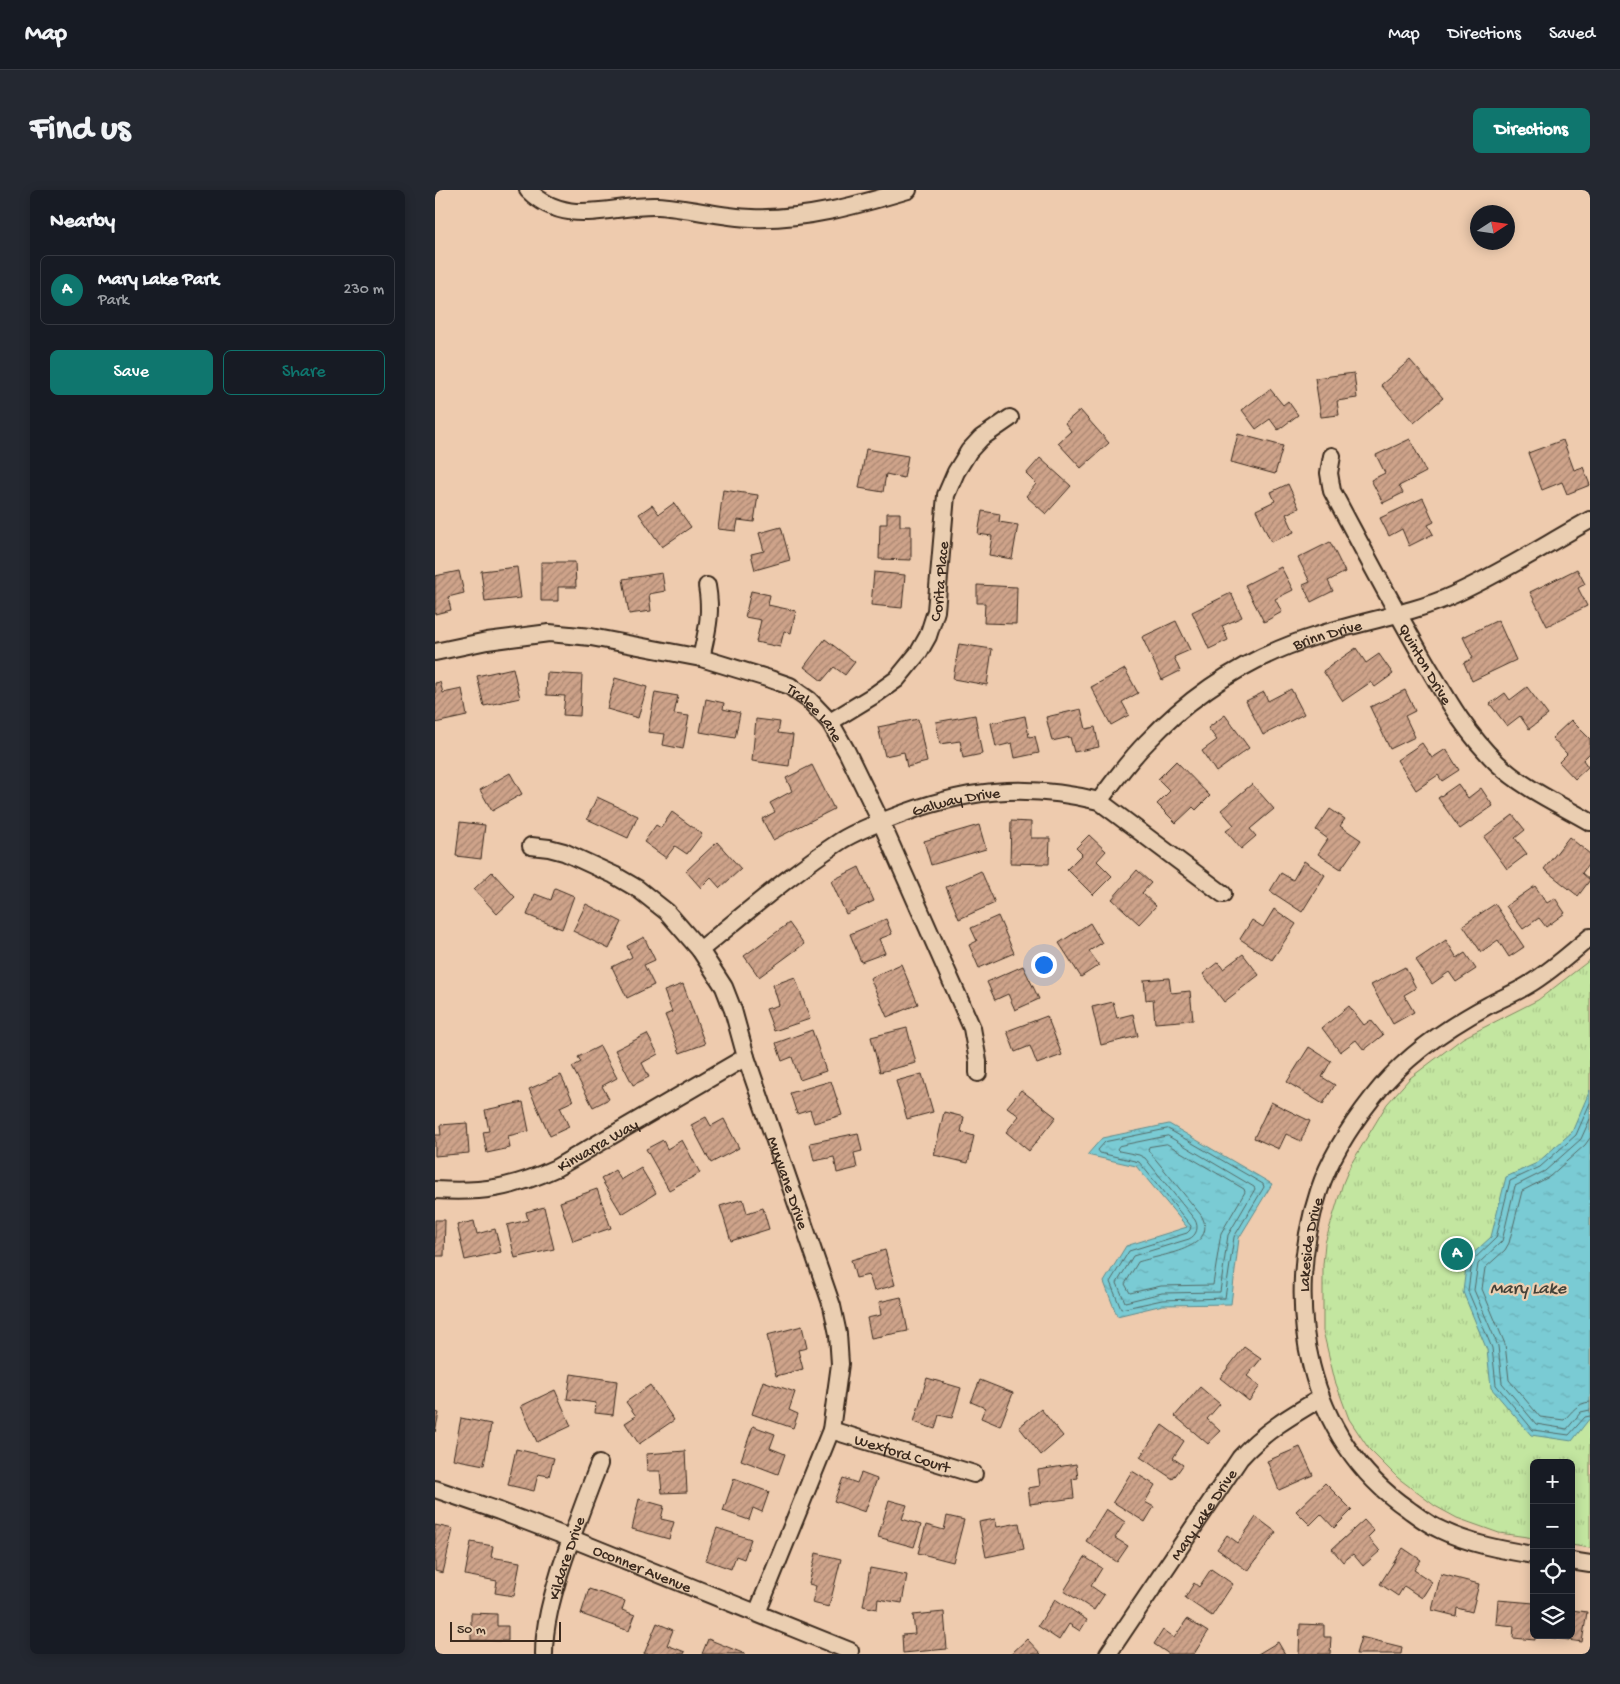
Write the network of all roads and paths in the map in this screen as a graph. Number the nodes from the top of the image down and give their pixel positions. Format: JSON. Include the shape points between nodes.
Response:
{"nodes":[{"id":1,"x":528,"y":190,"type":"edge"},
{"id":2,"x":908,"y":190,"type":"edge"},
{"id":3,"x":891,"y":193,"type":"edge"},
{"id":4,"x":1010,"y":418,"type":"dead end"},
{"id":5,"x":1332,"y":456,"type":"dead end"},
{"id":6,"x":1590,"y":520,"type":"edge"},
{"id":7,"x":707,"y":586,"type":"dead end"},
{"id":8,"x":1397,"y":613,"type":"junction"},
{"id":9,"x":435,"y":652,"type":"edge"},
{"id":10,"x":701,"y":658,"type":"junction"},
{"id":11,"x":830,"y":722,"type":"junction"},
{"id":12,"x":1099,"y":801,"type":"junction"},
{"id":13,"x":881,"y":822,"type":"junction"},
{"id":14,"x":1590,"y":822,"type":"edge"},
{"id":15,"x":531,"y":846,"type":"dead end"},
{"id":16,"x":1223,"y":894,"type":"dead end"},
{"id":17,"x":1590,"y":937,"type":"edge"},
{"id":18,"x":700,"y":950,"type":"junction"},
{"id":19,"x":746,"y":1057,"type":"junction"},
{"id":20,"x":978,"y":1073,"type":"dead end"},
{"id":21,"x":435,"y":1190,"type":"edge"},
{"id":22,"x":1321,"y":1398,"type":"junction"},
{"id":23,"x":831,"y":1430,"type":"junction"},
{"id":24,"x":599,"y":1464,"type":"dead end"},
{"id":25,"x":974,"y":1474,"type":"dead end"},
{"id":26,"x":435,"y":1489,"type":"edge"},
{"id":27,"x":571,"y":1538,"type":"junction"},
{"id":28,"x":1530,"y":1554,"type":"edge"},
{"id":29,"x":1575,"y":1562,"type":"edge"},
{"id":30,"x":1590,"y":1564,"type":"edge"},
{"id":31,"x":757,"y":1613,"type":"junction"},
{"id":32,"x":850,"y":1651,"type":"dead end"},
{"id":33,"x":544,"y":1654,"type":"edge"},
{"id":34,"x":1108,"y":1654,"type":"edge"}],
"edges":[{"from":1,"to":3,"type":"street","via":[[549,206],[586,213],[657,206],[751,218],[811,214]]},
{"from":2,"to":3,"type":"street"},
{"from":4,"to":11,"type":"street","name":"Corita Place","via":[[981,438],[969,451],[946,495],[936,611],[929,636],[897,678]]},
{"from":5,"to":8,"type":"street","name":"Quinton Drive","via":[[1329,473],[1332,492]]},
{"from":6,"to":8,"type":"street","name":"Brinn Drive","via":[[1453,595]]},
{"from":7,"to":10,"type":"street","via":[[710,617]]},
{"from":8,"to":12,"type":"street","name":"Brinn Drive","via":[[1293,643],[1211,686],[1147,742]]},
{"from":8,"to":14,"type":"street","name":"Quinton Drive","via":[[1447,700],[1482,747],[1519,781]]},
{"from":9,"to":10,"type":"street","name":"Tralee Lane","via":[[549,633],[591,637]]},
{"from":10,"to":11,"type":"street","name":"Tralee Lane","via":[[790,686]]},
{"from":11,"to":13,"type":"street","name":"Tralee Lane"},
{"from":12,"to":13,"type":"street","name":"Galway Drive","via":[[1028,790],[995,791],[959,796]]},
{"from":12,"to":16,"type":"street","name":"Galway Drive"},
{"from":13,"to":18,"type":"street","name":"Galway Drive","via":[[844,839],[818,857]]},
{"from":13,"to":20,"type":"street","name":"Tralee Lane","via":[[972,1028]]},
{"from":15,"to":18,"type":"street","name":"Muyvane Drive","via":[[564,852],[638,889],[667,912]]},
{"from":17,"to":22,"type":"street","name":"Lakeside Drive","via":[[1528,985],[1458,1022],[1430,1042],[1374,1095],[1343,1138],[1319,1189],[1303,1266],[1304,1328]]},
{"from":18,"to":19,"type":"street","name":"Muyvane Drive","via":[[724,987]]},
{"from":19,"to":21,"type":"street","name":"Kinvarra Way","via":[[534,1179],[484,1190]]},
{"from":19,"to":23,"type":"street","name":"Muyvane Drive","via":[[832,1306],[840,1364]]},
{"from":22,"to":28,"type":"street","name":"Lakeside Drive","via":[[1359,1467],[1401,1504],[1429,1524],[1455,1536],[1501,1550]]},
{"from":22,"to":34,"type":"street","name":"Mary Lake Drive","via":[[1255,1442],[1240,1458]]},
{"from":23,"to":25,"type":"street","name":"Wexford Court"},
{"from":23,"to":31,"type":"street","name":"Muyvane Drive"},
{"from":24,"to":27,"type":"street","name":"Kildare Drive"},
{"from":26,"to":27,"type":"street","name":"Oconner Avenue"},
{"from":27,"to":31,"type":"street","name":"Oconner Avenue"},
{"from":27,"to":33,"type":"street","name":"Kildare Drive","via":[[549,1607]]},
{"from":29,"to":30,"type":"street"},
{"from":31,"to":32,"type":"street","name":"Oconner Avenue"}]}
